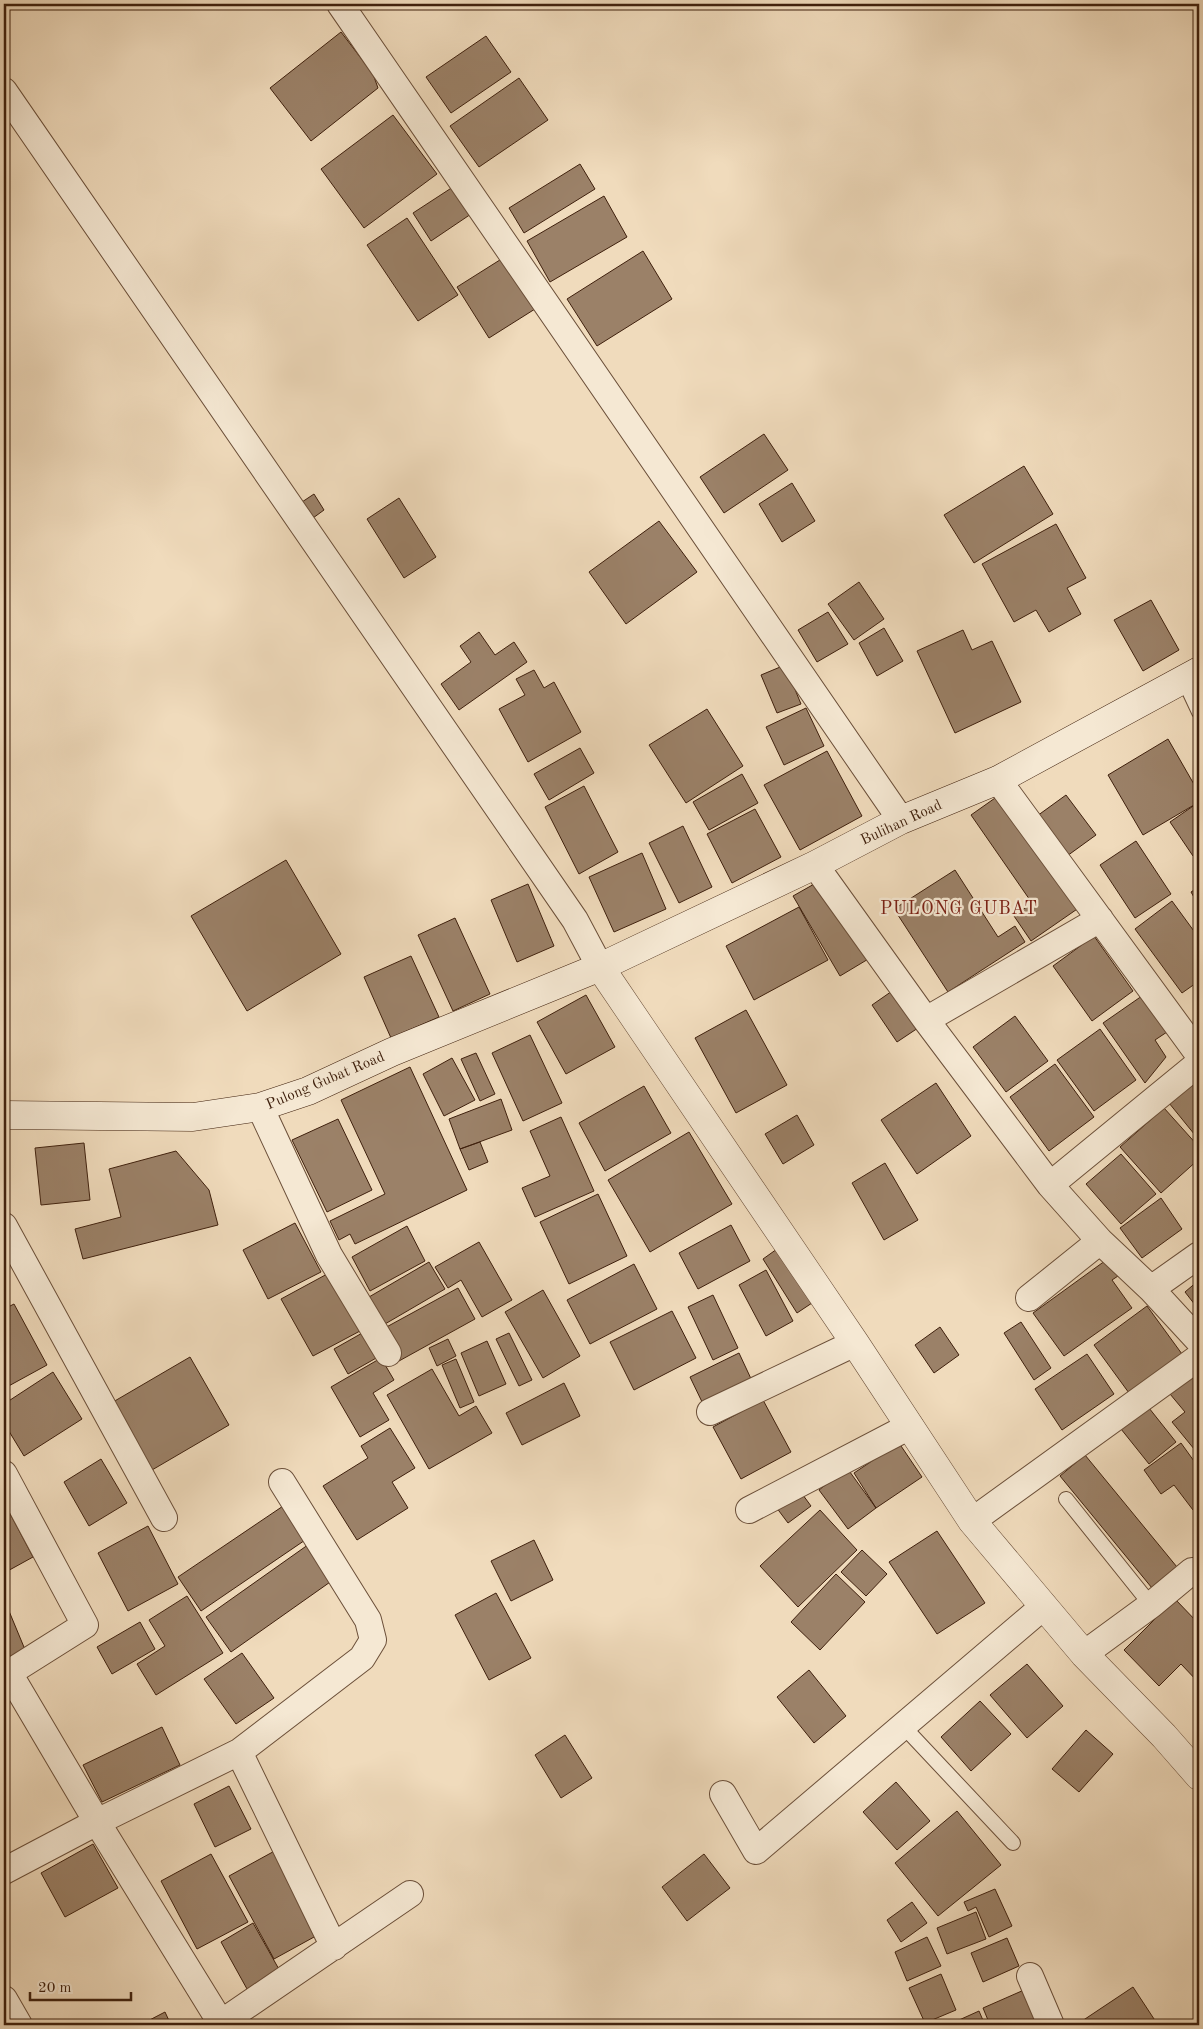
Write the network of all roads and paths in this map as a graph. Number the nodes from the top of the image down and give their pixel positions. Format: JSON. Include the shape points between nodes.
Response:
{"nodes":[{"id":1,"x":340,"y":4,"type":"edge"},
{"id":2,"x":4,"y":91,"type":"edge"},
{"id":3,"x":1191,"y":676,"type":"edge"},
{"id":4,"x":1199,"y":712,"type":"edge"},
{"id":5,"x":998,"y":780,"type":"junction"},
{"id":6,"x":901,"y":820,"type":"junction"},
{"id":7,"x":815,"y":865,"type":"junction"},
{"id":8,"x":1100,"y":919,"type":"junction"},
{"id":9,"x":600,"y":966,"type":"junction"},
{"id":10,"x":926,"y":1020,"type":"junction"},
{"id":11,"x":1199,"y":1055,"type":"edge"},
{"id":12,"x":1199,"y":1063,"type":"edge"},
{"id":13,"x":260,"y":1107,"type":"junction"},
{"id":14,"x":4,"y":1115,"type":"edge"},
{"id":15,"x":1050,"y":1185,"type":"junction"},
{"id":16,"x":4,"y":1226,"type":"edge"},
{"id":17,"x":1100,"y":1241,"type":"junction"},
{"id":18,"x":1199,"y":1255,"type":"edge"},
{"id":19,"x":1151,"y":1289,"type":"junction"},
{"id":20,"x":1029,"y":1298,"type":"dead end"},
{"id":21,"x":1199,"y":1341,"type":"edge"},
{"id":22,"x":855,"y":1342,"type":"junction"},
{"id":23,"x":388,"y":1353,"type":"dead end"},
{"id":24,"x":1199,"y":1357,"type":"edge"},
{"id":25,"x":710,"y":1412,"type":"dead end"},
{"id":26,"x":910,"y":1426,"type":"junction"},
{"id":27,"x":4,"y":1474,"type":"edge"},
{"id":28,"x":282,"y":1482,"type":"dead end"},
{"id":29,"x":1066,"y":1499,"type":"dead end"},
{"id":30,"x":749,"y":1510,"type":"dead end"},
{"id":31,"x":164,"y":1518,"type":"dead end"},
{"id":32,"x":972,"y":1521,"type":"junction"},
{"id":33,"x":1192,"y":1571,"type":"dead end"},
{"id":34,"x":1151,"y":1605,"type":"junction"},
{"id":35,"x":1044,"y":1606,"type":"junction"},
{"id":36,"x":1084,"y":1654,"type":"junction"},
{"id":37,"x":6,"y":1675,"type":"edge"},
{"id":38,"x":903,"y":1726,"type":"junction"},
{"id":39,"x":239,"y":1752,"type":"junction"},
{"id":40,"x":1199,"y":1776,"type":"edge"},
{"id":41,"x":723,"y":1794,"type":"dead end"},
{"id":42,"x":97,"y":1822,"type":"junction"},
{"id":43,"x":1013,"y":1843,"type":"dead end"},
{"id":44,"x":4,"y":1871,"type":"edge"},
{"id":45,"x":410,"y":1894,"type":"dead end"},
{"id":46,"x":334,"y":1947,"type":"junction"},
{"id":47,"x":1030,"y":1976,"type":"dead end"},
{"id":48,"x":4,"y":1999,"type":"edge"},
{"id":49,"x":220,"y":2024,"type":"edge"},
{"id":50,"x":19,"y":2025,"type":"edge"},
{"id":51,"x":1051,"y":2025,"type":"edge"}],
"edges":[{"from":1,"to":6,"type":"street"},
{"from":2,"to":9,"type":"street","via":[[575,920]]},
{"from":3,"to":4,"type":"lane"},
{"from":3,"to":5,"type":"main road","name":"Bulihan Road"},
{"from":5,"to":6,"type":"main road","name":"Bulihan Road"},
{"from":5,"to":8,"type":"street"},
{"from":6,"to":7,"type":"main road","name":"Bulihan Road"},
{"from":7,"to":9,"type":"main road","name":"Bulihan Road"},
{"from":7,"to":10,"type":"street"},
{"from":8,"to":10,"type":"street"},
{"from":8,"to":11,"type":"street"},
{"from":9,"to":13,"type":"main road","name":"Pulong Gubat Road","via":[[392,1052],[308,1091]]},
{"from":9,"to":22,"type":"main road"},
{"from":10,"to":15,"type":"street"},
{"from":12,"to":15,"type":"street"},
{"from":13,"to":14,"type":"main road","name":"Pulong Gubat Road","via":[[193,1117]]},
{"from":13,"to":23,"type":"street","via":[[329,1255]]},
{"from":15,"to":17,"type":"street"},
{"from":16,"to":31,"type":"street"},
{"from":17,"to":19,"type":"street"},
{"from":17,"to":20,"type":"street"},
{"from":18,"to":19,"type":"street"},
{"from":19,"to":21,"type":"street"},
{"from":22,"to":25,"type":"street"},
{"from":22,"to":26,"type":"main road"},
{"from":24,"to":32,"type":"street"},
{"from":26,"to":30,"type":"street"},
{"from":26,"to":32,"type":"main road"},
{"from":27,"to":37,"type":"street","via":[[85,1625]]},
{"from":28,"to":39,"type":"street","via":[[368,1620],[373,1640],[362,1658]]},
{"from":29,"to":34,"type":"lane"},
{"from":32,"to":35,"type":"main road"},
{"from":33,"to":34,"type":"street"},
{"from":34,"to":36,"type":"street"},
{"from":35,"to":36,"type":"main road"},
{"from":35,"to":38,"type":"street"},
{"from":36,"to":40,"type":"main road"},
{"from":37,"to":42,"type":"street"},
{"from":38,"to":41,"type":"street","via":[[756,1851]]},
{"from":38,"to":43,"type":"lane"},
{"from":39,"to":42,"type":"street"},
{"from":39,"to":46,"type":"street"},
{"from":42,"to":44,"type":"street"},
{"from":42,"to":49,"type":"street"},
{"from":45,"to":46,"type":"street"},
{"from":46,"to":49,"type":"street"},
{"from":47,"to":51,"type":"street"},
{"from":48,"to":50,"type":"street"}]}
